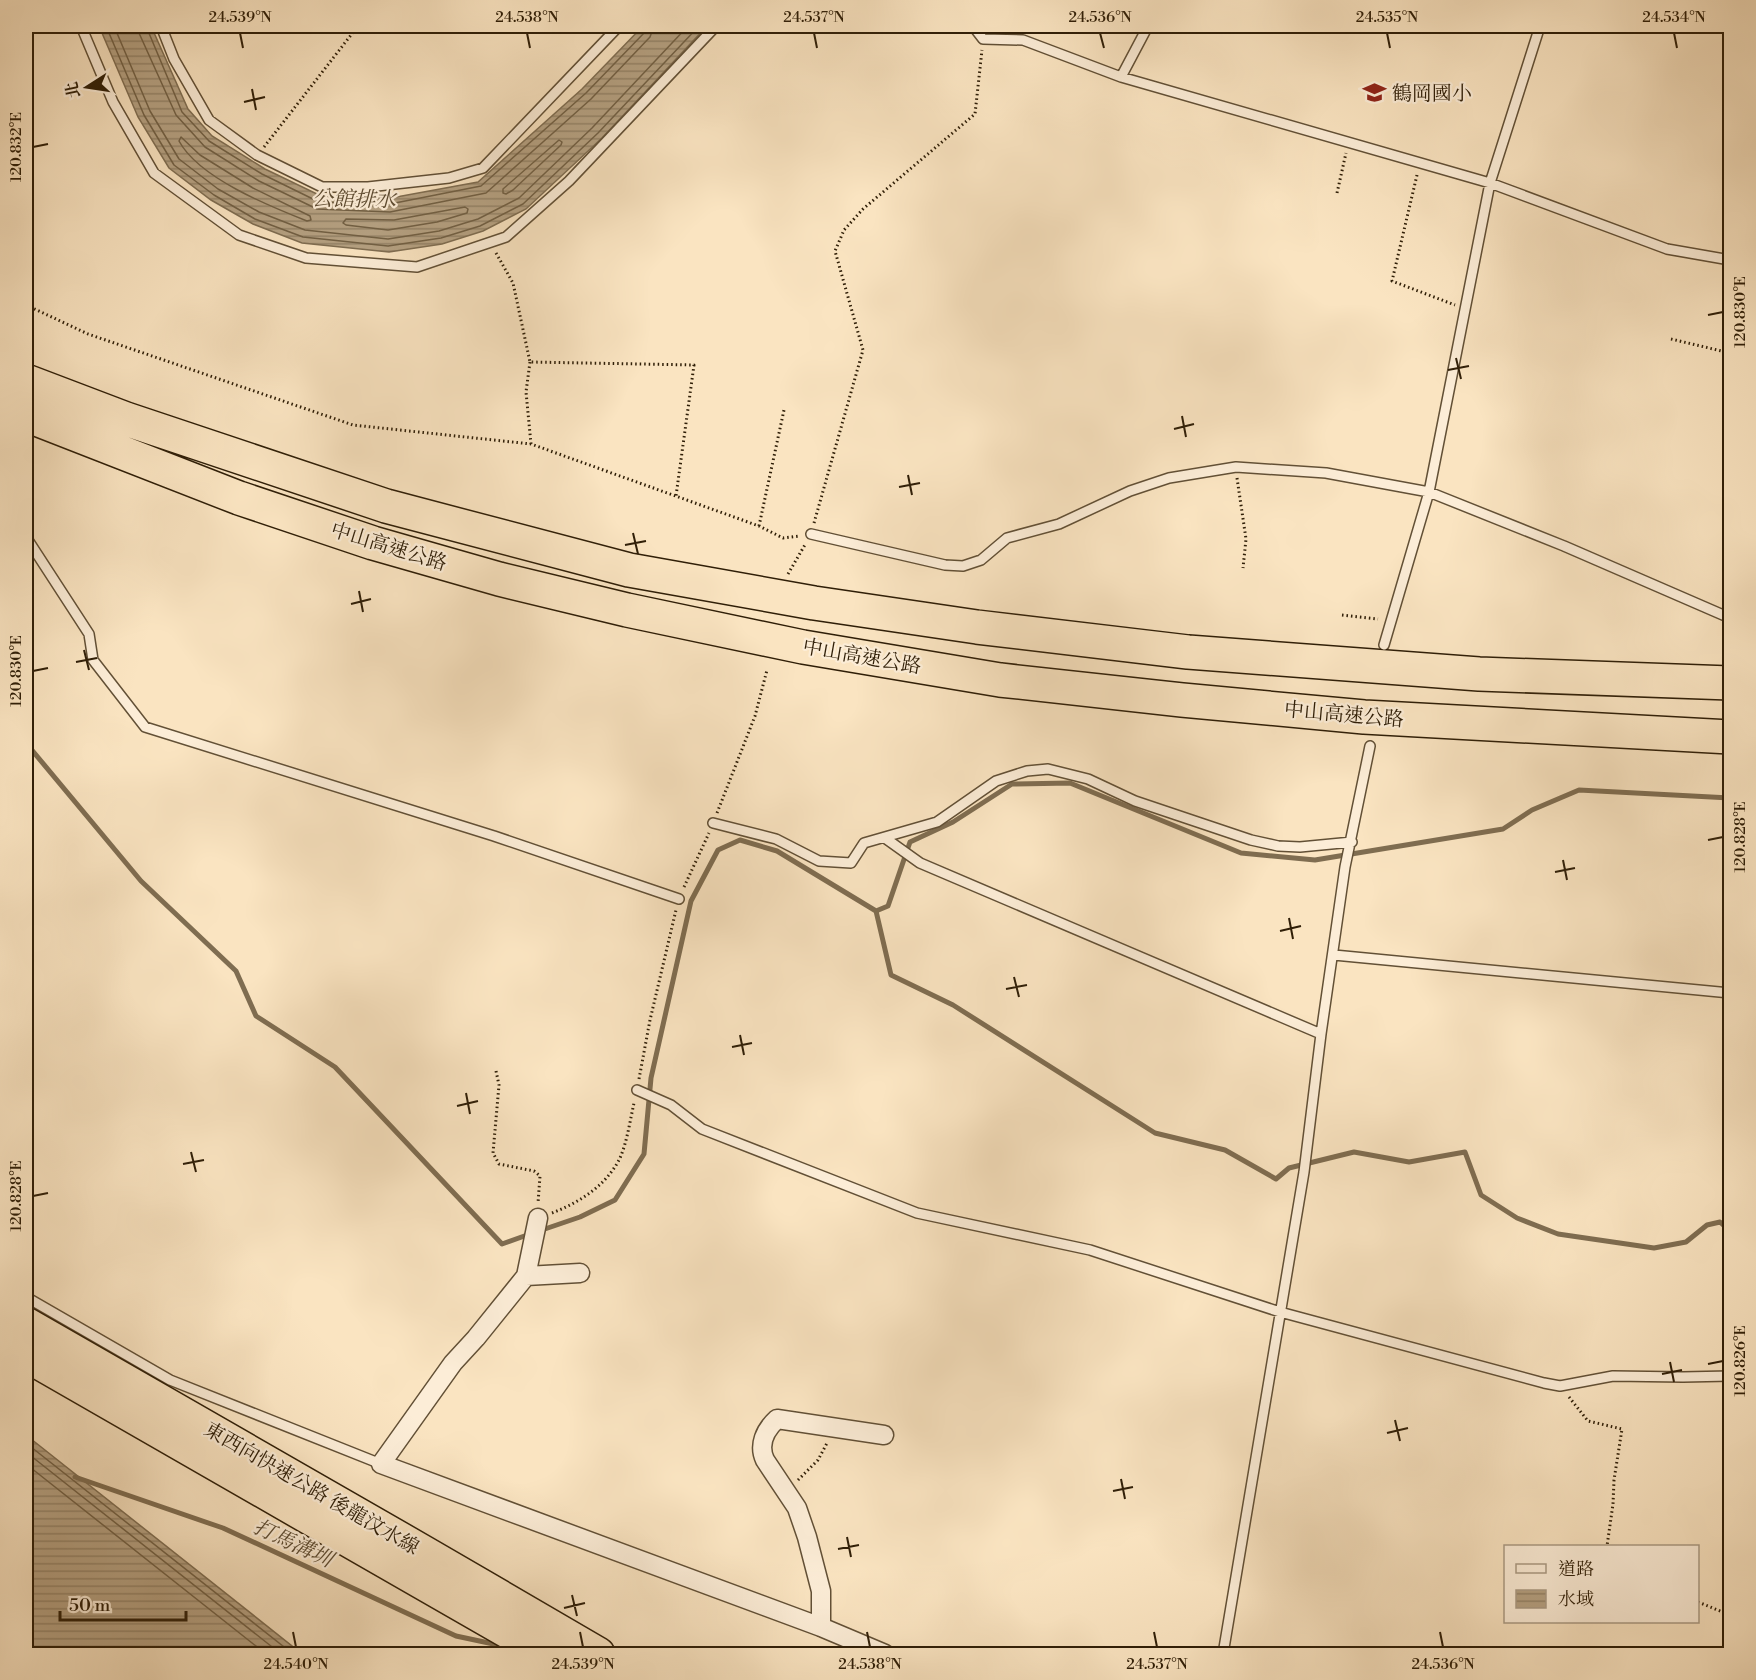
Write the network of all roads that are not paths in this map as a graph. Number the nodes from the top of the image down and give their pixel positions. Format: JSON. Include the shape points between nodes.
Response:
{"nodes":[{"id":1,"x":81,"y":26,"type":"edge"},
{"id":2,"x":161,"y":26,"type":"edge"},
{"id":3,"x":619,"y":26,"type":"edge"},
{"id":4,"x":716,"y":26,"type":"edge"},
{"id":5,"x":973,"y":26,"type":"edge"},
{"id":6,"x":1148,"y":26,"type":"edge"},
{"id":7,"x":1540,"y":26,"type":"edge"},
{"id":8,"x":1121,"y":77,"type":"junction"},
{"id":9,"x":1490,"y":183,"type":"junction"},
{"id":10,"x":1731,"y":260,"type":"edge"},
{"id":11,"x":26,"y":381,"type":"edge"},
{"id":12,"x":26,"y":415,"type":"edge"},
{"id":13,"x":1429,"y":492,"type":"junction"},
{"id":14,"x":811,"y":534,"type":"road end"},
{"id":15,"x":26,"y":537,"type":"edge"},
{"id":16,"x":1731,"y":618,"type":"edge"},
{"id":17,"x":1384,"y":645,"type":"dead end"},
{"id":18,"x":1731,"y":683,"type":"edge"},
{"id":19,"x":1731,"y":737,"type":"edge"},
{"id":20,"x":1370,"y":746,"type":"dead end"},
{"id":21,"x":713,"y":824,"type":"road end"},
{"id":22,"x":885,"y":838,"type":"junction"},
{"id":23,"x":1352,"y":842,"type":"junction"},
{"id":24,"x":679,"y":898,"type":"road end"},
{"id":25,"x":1334,"y":955,"type":"junction"},
{"id":26,"x":1731,"y":993,"type":"edge"},
{"id":27,"x":1321,"y":1034,"type":"junction"},
{"id":28,"x":637,"y":1090,"type":"road end"},
{"id":29,"x":538,"y":1218,"type":"road end"},
{"id":30,"x":580,"y":1273,"type":"dead end"},
{"id":31,"x":526,"y":1276,"type":"junction"},
{"id":32,"x":26,"y":1297,"type":"edge"},
{"id":33,"x":1280,"y":1312,"type":"junction"},
{"id":34,"x":26,"y":1324,"type":"edge"},
{"id":35,"x":26,"y":1356,"type":"edge"},
{"id":36,"x":1731,"y":1376,"type":"edge"},
{"id":37,"x":884,"y":1435,"type":"dead end"},
{"id":38,"x":381,"y":1464,"type":"junction"},
{"id":39,"x":821,"y":1628,"type":"junction"},
{"id":40,"x":548,"y":1654,"type":"edge"},
{"id":41,"x":598,"y":1654,"type":"edge"},
{"id":42,"x":885,"y":1654,"type":"edge"},
{"id":43,"x":1223,"y":1654,"type":"edge"}],
"edges":[{"from":1,"to":4,"type":"lane","via":[[113,102],[154,173],[239,235],[306,258],[417,267],[506,237],[569,181]]},
{"from":2,"to":3,"type":"lane","via":[[174,59],[209,120],[258,155],[322,187],[368,187],[449,178],[483,168]]},
{"from":5,"to":8,"type":"lane","via":[[983,39],[1023,40]]},
{"from":6,"to":8,"type":"lane"},
{"from":7,"to":9,"type":"lane"},
{"from":8,"to":9,"type":"lane"},
{"from":9,"to":10,"type":"lane","via":[[1667,249]]},
{"from":9,"to":13,"type":"lane"},
{"from":11,"to":18,"type":"highway","name":"中山高速公路","via":[[126,419],[386,506],[629,570],[780,597],[977,627],[1188,652],[1479,674]]},
{"from":12,"to":19,"type":"highway","name":"中山高速公路","via":[[239,498],[373,543],[627,610],[803,647],[1000,680],[1182,700],[1364,717]]},
{"from":13,"to":14,"type":"lane","via":[[1326,473],[1236,467],[1170,478],[1130,491],[1059,524],[1007,538],[981,560],[963,566]]},
{"from":13,"to":16,"type":"lane"},
{"from":13,"to":17,"type":"lane"},
{"from":15,"to":24,"type":"lane","via":[[89,634],[93,660],[145,727]]},
{"from":20,"to":23,"type":"lane"},
{"from":21,"to":22,"type":"lane","via":[[776,839],[819,861],[850,863],[864,843]]},
{"from":22,"to":23,"type":"lane","via":[[936,822],[996,781],[1048,769],[1088,779],[1135,801],[1251,840],[1300,847]]},
{"from":22,"to":27,"type":"lane","via":[[920,862]]},
{"from":23,"to":25,"type":"lane"},
{"from":25,"to":26,"type":"lane"},
{"from":25,"to":27,"type":"lane"},
{"from":27,"to":33,"type":"lane","via":[[1304,1172]]},
{"from":28,"to":33,"type":"lane","via":[[670,1106],[702,1129],[917,1213],[1090,1250]]},
{"from":29,"to":31,"type":"street"},
{"from":30,"to":31,"type":"street"},
{"from":31,"to":38,"type":"street","via":[[453,1363]]},
{"from":32,"to":38,"type":"lane","via":[[170,1380]]},
{"from":33,"to":36,"type":"lane","via":[[1560,1386],[1613,1376]]},
{"from":33,"to":43,"type":"lane"},
{"from":34,"to":41,"type":"highway","name":"東西向快速公路 後龍汶水線"},
{"from":35,"to":40,"type":"highway","name":"東西向快速公路 後龍汶水線"},
{"from":37,"to":39,"type":"street","via":[[777,1419],[762,1440],[761,1452],[797,1508],[821,1591]]},
{"from":38,"to":39,"type":"street"},
{"from":39,"to":42,"type":"street"}]}
